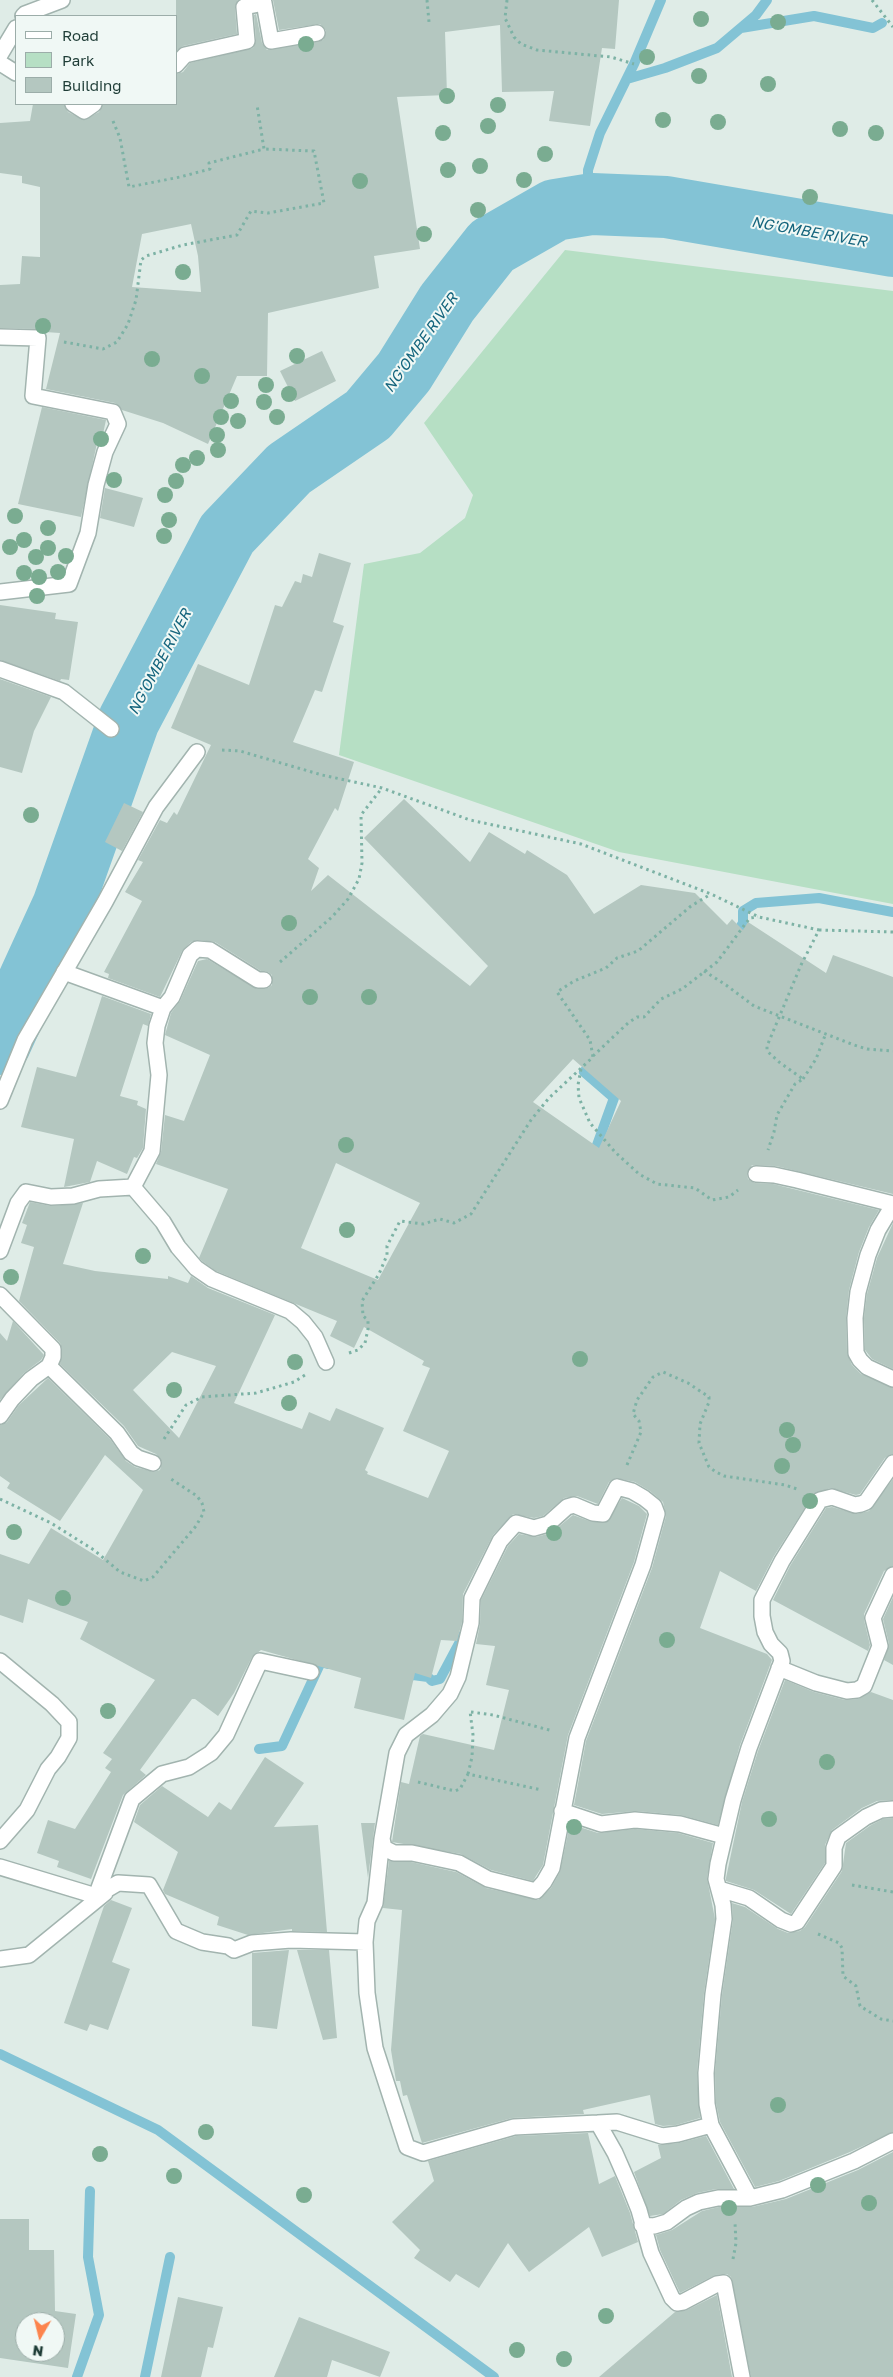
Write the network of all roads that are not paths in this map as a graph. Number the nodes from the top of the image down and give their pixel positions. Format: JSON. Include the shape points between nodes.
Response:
{"nodes":[{"id":1,"x":62,"y":0,"type":"edge"},
{"id":2,"x":24,"y":15,"type":"edge"},
{"id":3,"x":15,"y":30,"type":"edge"},
{"id":4,"x":317,"y":33,"type":"dead end"},
{"id":5,"x":0,"y":55,"type":"edge"},
{"id":6,"x":0,"y":62,"type":"edge"},
{"id":7,"x":178,"y":63,"type":"edge"},
{"id":8,"x":15,"y":72,"type":"edge"},
{"id":9,"x":0,"y":337,"type":"edge"},
{"id":10,"x":0,"y":592,"type":"edge"},
{"id":11,"x":0,"y":669,"type":"edge"},
{"id":12,"x":111,"y":729,"type":"dead end"},
{"id":13,"x":197,"y":752,"type":"road end"},
{"id":14,"x":64,"y":972,"type":"junction"},
{"id":15,"x":264,"y":980,"type":"road end"},
{"id":16,"x":163,"y":1008,"type":"junction"},
{"id":17,"x":0,"y":1101,"type":"edge"},
{"id":18,"x":756,"y":1174,"type":"road end"},
{"id":19,"x":133,"y":1186,"type":"junction"},
{"id":20,"x":893,"y":1205,"type":"edge"},
{"id":21,"x":0,"y":1251,"type":"edge"},
{"id":22,"x":0,"y":1295,"type":"edge"},
{"id":23,"x":326,"y":1362,"type":"road end"},
{"id":24,"x":48,"y":1366,"type":"junction"},
{"id":25,"x":893,"y":1379,"type":"edge"},
{"id":26,"x":0,"y":1416,"type":"edge"},
{"id":27,"x":152,"y":1463,"type":"road end"},
{"id":28,"x":893,"y":1463,"type":"edge"},
{"id":29,"x":893,"y":1575,"type":"edge"},
{"id":30,"x":0,"y":1661,"type":"edge"},
{"id":31,"x":779,"y":1668,"type":"junction"},
{"id":32,"x":311,"y":1672,"type":"dead end"},
{"id":33,"x":893,"y":1809,"type":"edge"},
{"id":34,"x":562,"y":1811,"type":"junction"},
{"id":35,"x":724,"y":1836,"type":"junction"},
{"id":36,"x":382,"y":1839,"type":"junction"},
{"id":37,"x":0,"y":1841,"type":"edge"},
{"id":38,"x":0,"y":1867,"type":"edge"},
{"id":39,"x":118,"y":1883,"type":"junction"},
{"id":40,"x":719,"y":1889,"type":"junction"},
{"id":41,"x":96,"y":1896,"type":"junction"},
{"id":42,"x":365,"y":1942,"type":"junction"},
{"id":43,"x":0,"y":1959,"type":"edge"},
{"id":44,"x":598,"y":2123,"type":"junction"},
{"id":45,"x":711,"y":2125,"type":"junction"},
{"id":46,"x":893,"y":2141,"type":"edge"},
{"id":47,"x":746,"y":2198,"type":"junction"},
{"id":48,"x":642,"y":2225,"type":"junction"},
{"id":49,"x":742,"y":2377,"type":"edge"}],
"edges":[{"from":1,"to":2,"type":"street"},
{"from":3,"to":5,"type":"street"},
{"from":4,"to":7,"type":"street","via":[[271,41],[264,2],[244,7],[247,41],[185,55]]},
{"from":6,"to":8,"type":"street"},
{"from":9,"to":10,"type":"street","via":[[38,338],[34,396],[113,412],[118,424],[103,460],[88,533],[69,584]]},
{"from":11,"to":12,"type":"street","via":[[64,692]]},
{"from":13,"to":14,"type":"street","via":[[156,807]]},
{"from":14,"to":16,"type":"street"},
{"from":14,"to":17,"type":"street","via":[[24,1040]]},
{"from":15,"to":16,"type":"street","via":[[258,980],[210,950],[198,949],[190,954],[172,998]]},
{"from":16,"to":19,"type":"street","via":[[155,1043],[159,1076],[152,1151]]},
{"from":18,"to":20,"type":"street","via":[[797,1180]]},
{"from":19,"to":21,"type":"street","via":[[98,1189],[72,1196],[51,1197],[26,1192],[18,1203]]},
{"from":19,"to":23,"type":"street","via":[[196,1268],[212,1279],[290,1311],[315,1338]]},
{"from":20,"to":25,"type":"street","via":[[868,1255],[855,1318],[856,1353],[860,1360],[867,1367]]},
{"from":22,"to":24,"type":"street","via":[[53,1349]]},
{"from":24,"to":26,"type":"street","via":[[25,1386]]},
{"from":24,"to":27,"type":"street","via":[[117,1433],[131,1453]]},
{"from":28,"to":31,"type":"street","via":[[866,1502],[855,1505],[832,1497],[820,1500],[782,1562],[762,1600],[765,1632],[780,1653],[782,1661]]},
{"from":29,"to":31,"type":"street","via":[[873,1618],[880,1646],[864,1686],[847,1691]]},
{"from":30,"to":37,"type":"street","via":[[69,1722],[69,1738],[48,1769],[27,1810]]},
{"from":31,"to":35,"type":"street","via":[[749,1748]]},
{"from":32,"to":41,"type":"street","via":[[260,1661],[226,1735],[211,1753],[189,1766],[162,1774],[132,1799]]},
{"from":33,"to":40,"type":"street","via":[[866,1817],[838,1837],[834,1866],[797,1922],[791,1924],[781,1920],[749,1898]]},
{"from":34,"to":35,"type":"street","via":[[602,1824],[635,1820],[680,1824]]},
{"from":34,"to":36,"type":"street","via":[[552,1868],[536,1891],[488,1878],[459,1863],[412,1853],[394,1853],[384,1848]]},
{"from":34,"to":36,"type":"street","via":[[578,1738],[643,1565],[657,1514],[654,1506],[644,1498],[617,1487],[603,1514],[574,1505],[548,1524],[534,1528],[516,1524],[500,1541],[472,1598],[471,1623],[458,1677],[450,1694],[406,1735],[397,1753]]},
{"from":35,"to":40,"type":"street","via":[[716,1879]]},
{"from":36,"to":42,"type":"street","via":[[375,1903],[366,1921]]},
{"from":38,"to":41,"type":"street"},
{"from":39,"to":41,"type":"street"},
{"from":39,"to":42,"type":"street","via":[[149,1885],[176,1931],[234,1950],[252,1943],[291,1940]]},
{"from":39,"to":43,"type":"street","via":[[29,1955]]},
{"from":40,"to":45,"type":"street","via":[[724,1919],[706,2073],[706,2104]]},
{"from":42,"to":44,"type":"street","via":[[368,2003],[375,2048],[407,2147],[423,2153],[514,2127]]},
{"from":44,"to":45,"type":"street","via":[[617,2122],[662,2136]]},
{"from":44,"to":48,"type":"street","via":[[615,2153]]},
{"from":45,"to":47,"type":"street"},
{"from":46,"to":47,"type":"street","via":[[806,2181]]},
{"from":47,"to":48,"type":"street","via":[[699,2202],[667,2222]]},
{"from":48,"to":49,"type":"street","via":[[666,2288],[677,2303],[724,2283]]}]}
